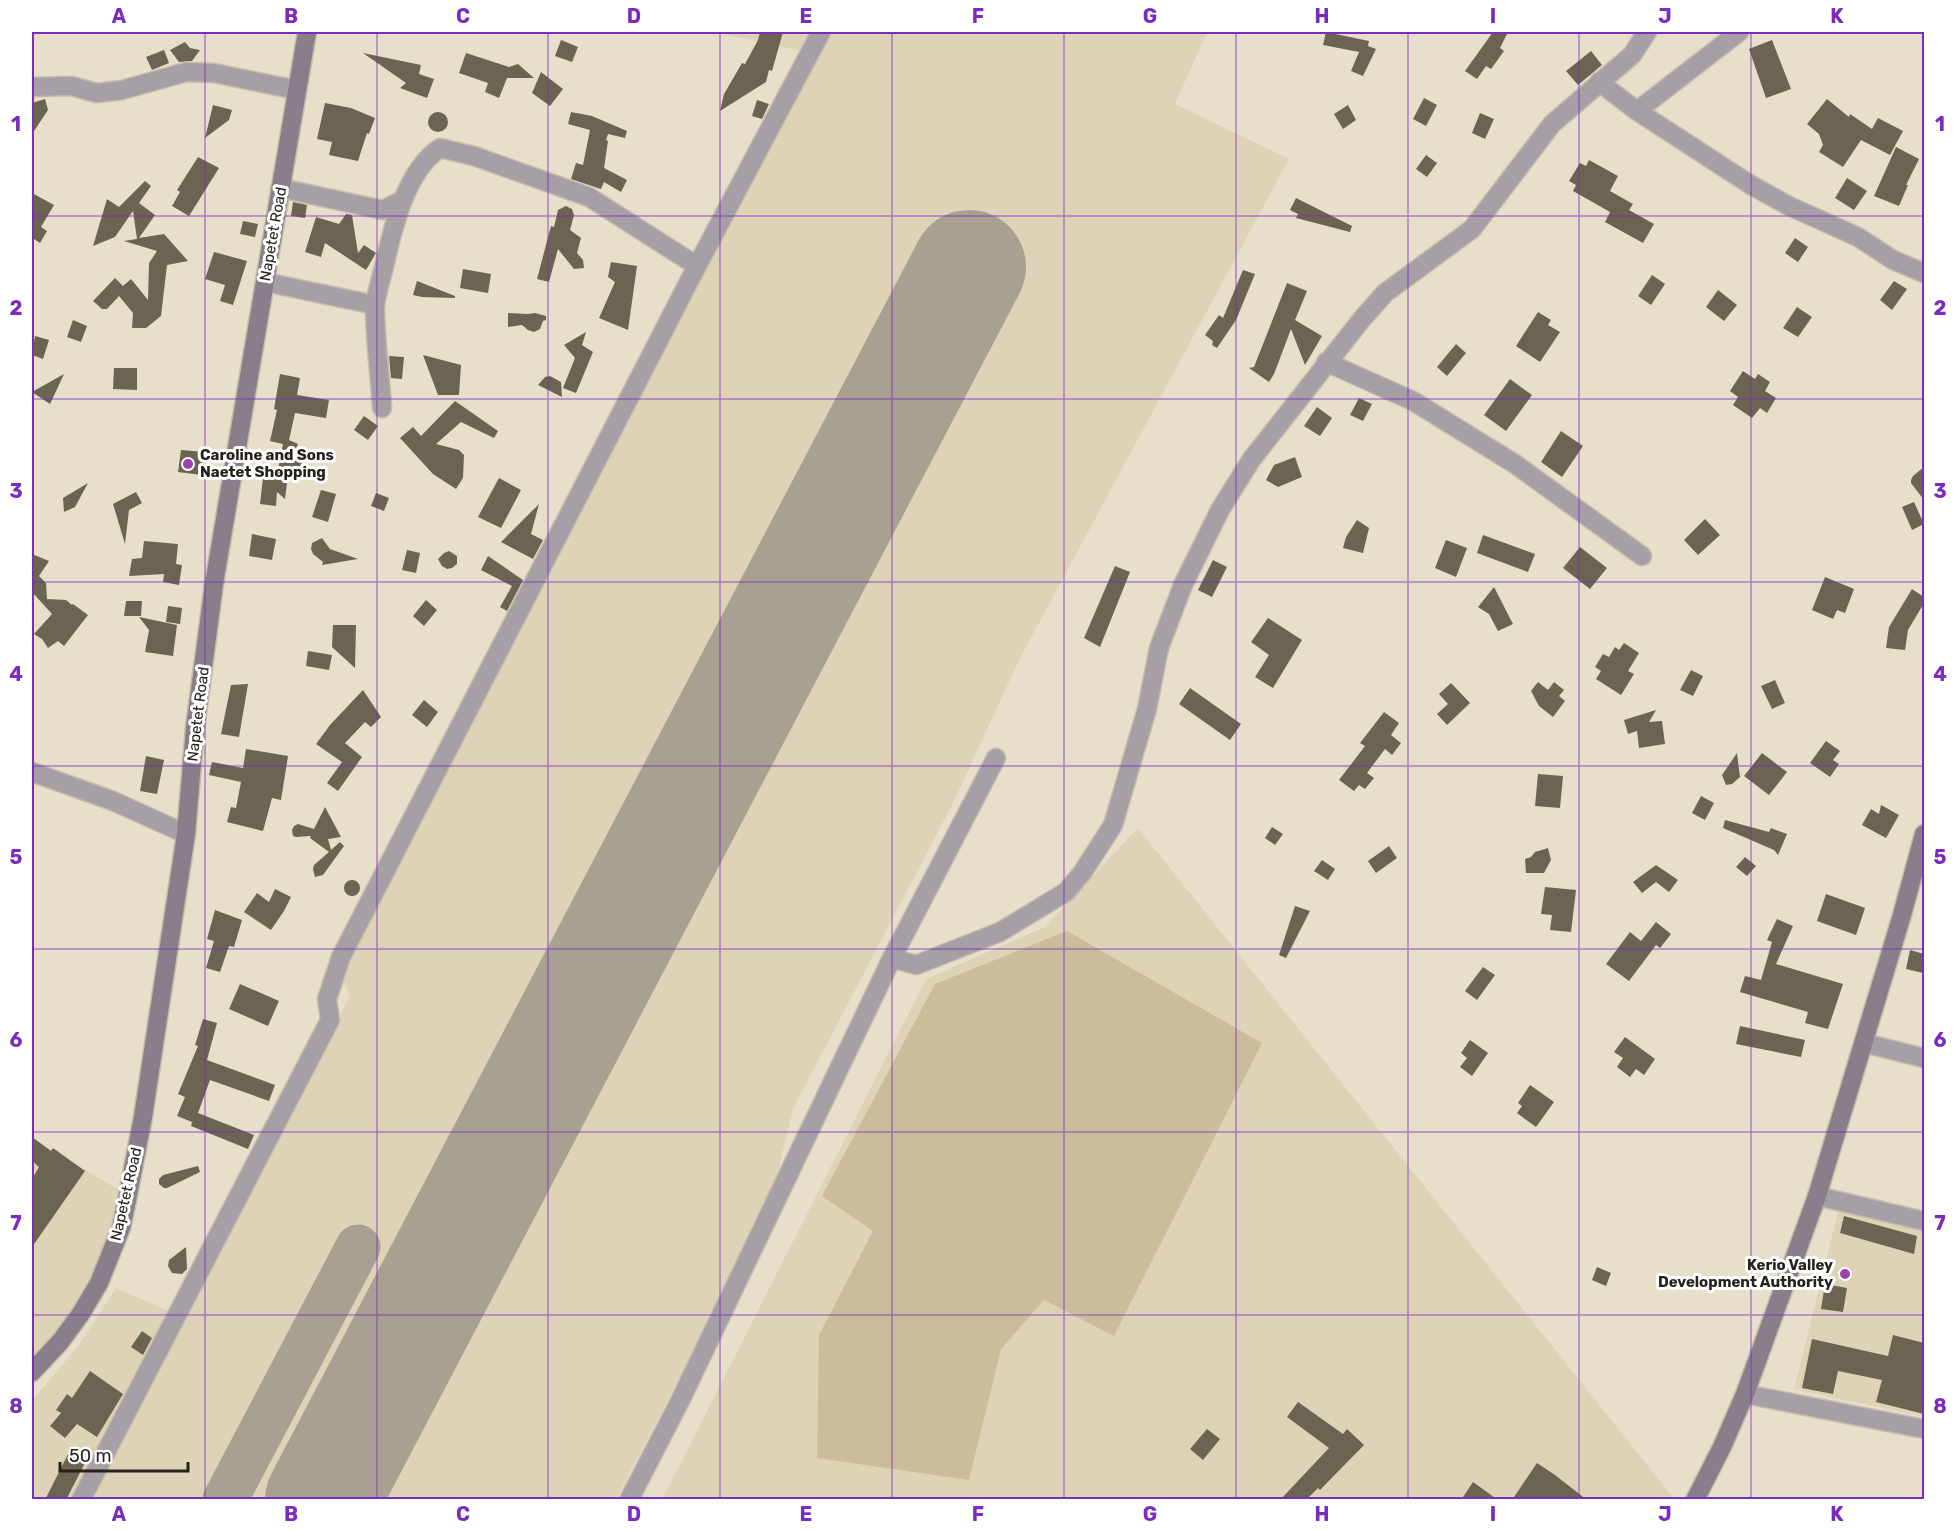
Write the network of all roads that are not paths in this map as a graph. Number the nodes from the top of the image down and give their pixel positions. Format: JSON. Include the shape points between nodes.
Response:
{"nodes":[{"id":1,"x":307,"y":32,"type":"edge"},
{"id":2,"x":821,"y":32,"type":"edge"},
{"id":3,"x":1647,"y":32,"type":"edge"},
{"id":4,"x":1739,"y":32,"type":"edge"},
{"id":5,"x":1599,"y":82,"type":"junction"},
{"id":6,"x":32,"y":87,"type":"edge"},
{"id":7,"x":297,"y":90,"type":"junction"},
{"id":8,"x":1638,"y":111,"type":"junction"},
{"id":9,"x":280,"y":188,"type":"junction"},
{"id":10,"x":403,"y":200,"type":"junction"},
{"id":11,"x":697,"y":266,"type":"junction"},
{"id":12,"x":1924,"y":273,"type":"edge"},
{"id":13,"x":265,"y":282,"type":"junction"},
{"id":14,"x":375,"y":305,"type":"junction"},
{"id":15,"x":1326,"y":362,"type":"junction"},
{"id":16,"x":382,"y":408,"type":"dead end"},
{"id":17,"x":1642,"y":556,"type":"dead end"},
{"id":18,"x":996,"y":758,"type":"dead end"},
{"id":19,"x":32,"y":772,"type":"edge"},
{"id":20,"x":186,"y":834,"type":"junction"},
{"id":21,"x":1924,"y":834,"type":"edge"},
{"id":22,"x":892,"y":958,"type":"junction"},
{"id":23,"x":1864,"y":1043,"type":"junction"},
{"id":24,"x":1924,"y":1058,"type":"edge"},
{"id":25,"x":1816,"y":1196,"type":"junction"},
{"id":26,"x":1924,"y":1221,"type":"edge"},
{"id":27,"x":32,"y":1372,"type":"edge"},
{"id":28,"x":1745,"y":1394,"type":"junction"},
{"id":29,"x":1924,"y":1429,"type":"edge"},
{"id":30,"x":81,"y":1500,"type":"edge"},
{"id":31,"x":629,"y":1500,"type":"edge"},
{"id":32,"x":1695,"y":1500,"type":"edge"}],
"edges":[{"from":1,"to":7,"type":"main road","name":"Napetet Road"},
{"from":2,"to":11,"type":"street"},
{"from":3,"to":5,"type":"street","via":[[1632,55]]},
{"from":4,"to":8,"type":"street"},
{"from":5,"to":8,"type":"street"},
{"from":5,"to":15,"type":"street","via":[[1552,124],[1472,229],[1385,293]]},
{"from":6,"to":7,"type":"street","via":[[71,86],[97,93],[186,72],[214,73]]},
{"from":7,"to":9,"type":"main road","name":"Napetet Road"},
{"from":8,"to":12,"type":"street","via":[[1750,185]]},
{"from":9,"to":10,"type":"street","via":[[382,210]]},
{"from":9,"to":13,"type":"main road","name":"Napetet Road"},
{"from":10,"to":11,"type":"street","via":[[429,155],[440,148],[589,196]]},
{"from":10,"to":14,"type":"street"},
{"from":11,"to":30,"type":"street","via":[[341,957],[327,999],[330,1020]]},
{"from":13,"to":14,"type":"street"},
{"from":13,"to":20,"type":"main road","name":"Napetet Road","via":[[214,584]]},
{"from":14,"to":16,"type":"street"},
{"from":15,"to":17,"type":"street","via":[[1413,400],[1515,464]]},
{"from":15,"to":22,"type":"street","via":[[1231,490],[1183,585],[1159,648],[1147,709],[1113,825],[1082,873],[1066,892],[1000,932],[915,965]]},
{"from":18,"to":22,"type":"street"},
{"from":19,"to":20,"type":"street"},
{"from":20,"to":27,"type":"main road","name":"Napetet Road","via":[[143,1117],[121,1228],[80,1315]]},
{"from":21,"to":23,"type":"main road"},
{"from":22,"to":31,"type":"street"},
{"from":23,"to":24,"type":"street"},
{"from":23,"to":25,"type":"main road"},
{"from":25,"to":26,"type":"street"},
{"from":25,"to":28,"type":"main road"},
{"from":28,"to":29,"type":"street"},
{"from":28,"to":32,"type":"main road"}]}
